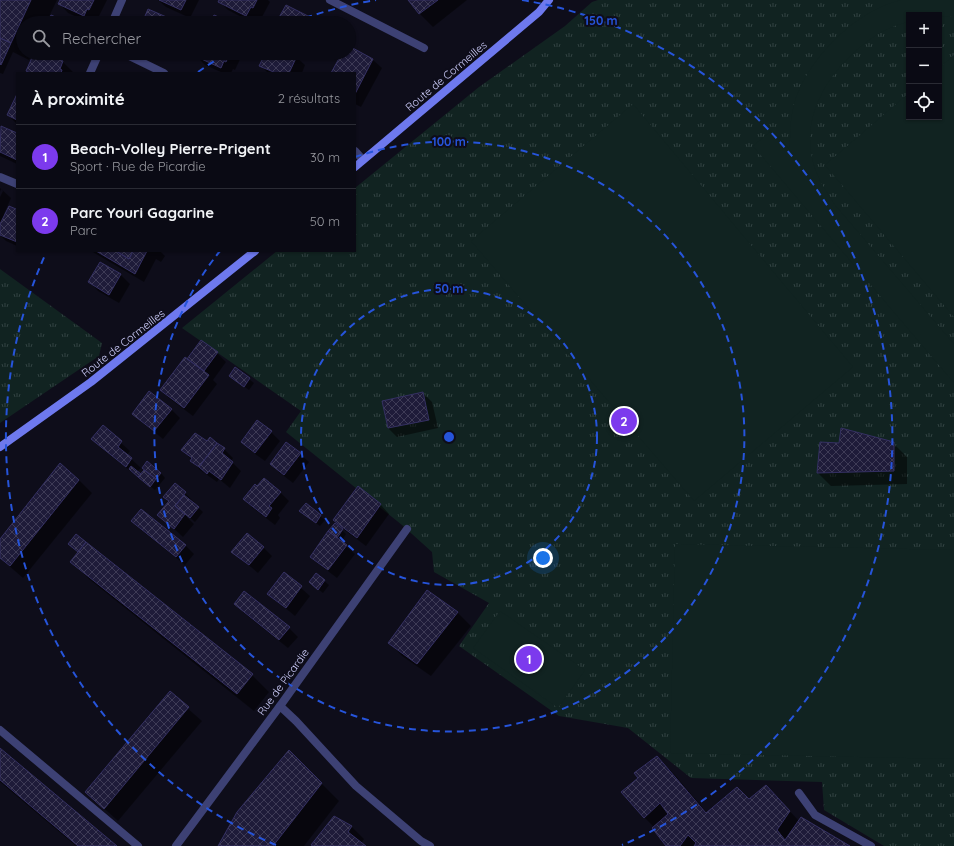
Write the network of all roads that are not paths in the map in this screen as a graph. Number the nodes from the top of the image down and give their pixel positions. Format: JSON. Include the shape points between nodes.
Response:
{"nodes":[{"id":1,"x":122,"y":0,"type":"edge"},
{"id":2,"x":330,"y":0,"type":"edge"},
{"id":3,"x":549,"y":0,"type":"edge"},
{"id":4,"x":115,"y":16,"type":"edge"},
{"id":5,"x":424,"y":48,"type":"dead end"},
{"id":6,"x":96,"y":60,"type":"edge"},
{"id":7,"x":137,"y":60,"type":"edge"},
{"id":8,"x":90,"y":72,"type":"edge"},
{"id":9,"x":162,"y":72,"type":"edge"},
{"id":10,"x":356,"y":152,"type":"edge"},
{"id":11,"x":363,"y":160,"type":"junction"},
{"id":12,"x":356,"y":166,"type":"edge"},
{"id":13,"x":0,"y":177,"type":"edge"},
{"id":14,"x":16,"y":184,"type":"edge"},
{"id":15,"x":254,"y":252,"type":"edge"},
{"id":16,"x":0,"y":447,"type":"edge"},
{"id":17,"x":407,"y":530,"type":"dead end"},
{"id":18,"x":280,"y":706,"type":"junction"},
{"id":19,"x":0,"y":730,"type":"edge"},
{"id":20,"x":799,"y":793,"type":"dead end"},
{"id":21,"x":138,"y":846,"type":"edge"},
{"id":22,"x":176,"y":846,"type":"edge"},
{"id":23,"x":430,"y":846,"type":"edge"},
{"id":24,"x":871,"y":846,"type":"edge"}],
"edges":[{"from":1,"to":4,"type":"street"},
{"from":2,"to":5,"type":"street"},
{"from":3,"to":11,"type":"main road","name":"Route de Cormeilles","via":[[539,12]]},
{"from":6,"to":8,"type":"street"},
{"from":7,"to":9,"type":"street"},
{"from":10,"to":11,"type":"street"},
{"from":11,"to":12,"type":"main road","name":"Route de Cormeilles"},
{"from":13,"to":14,"type":"street"},
{"from":15,"to":16,"type":"main road","name":"Route de Cormeilles","via":[[91,382]]},
{"from":17,"to":18,"type":"street","name":"Rue de Picardie"},
{"from":18,"to":22,"type":"street","name":"Rue de Picardie"},
{"from":18,"to":23,"type":"street","via":[[356,786]]},
{"from":19,"to":21,"type":"street"},
{"from":20,"to":24,"type":"street","via":[[815,815]]}]}
